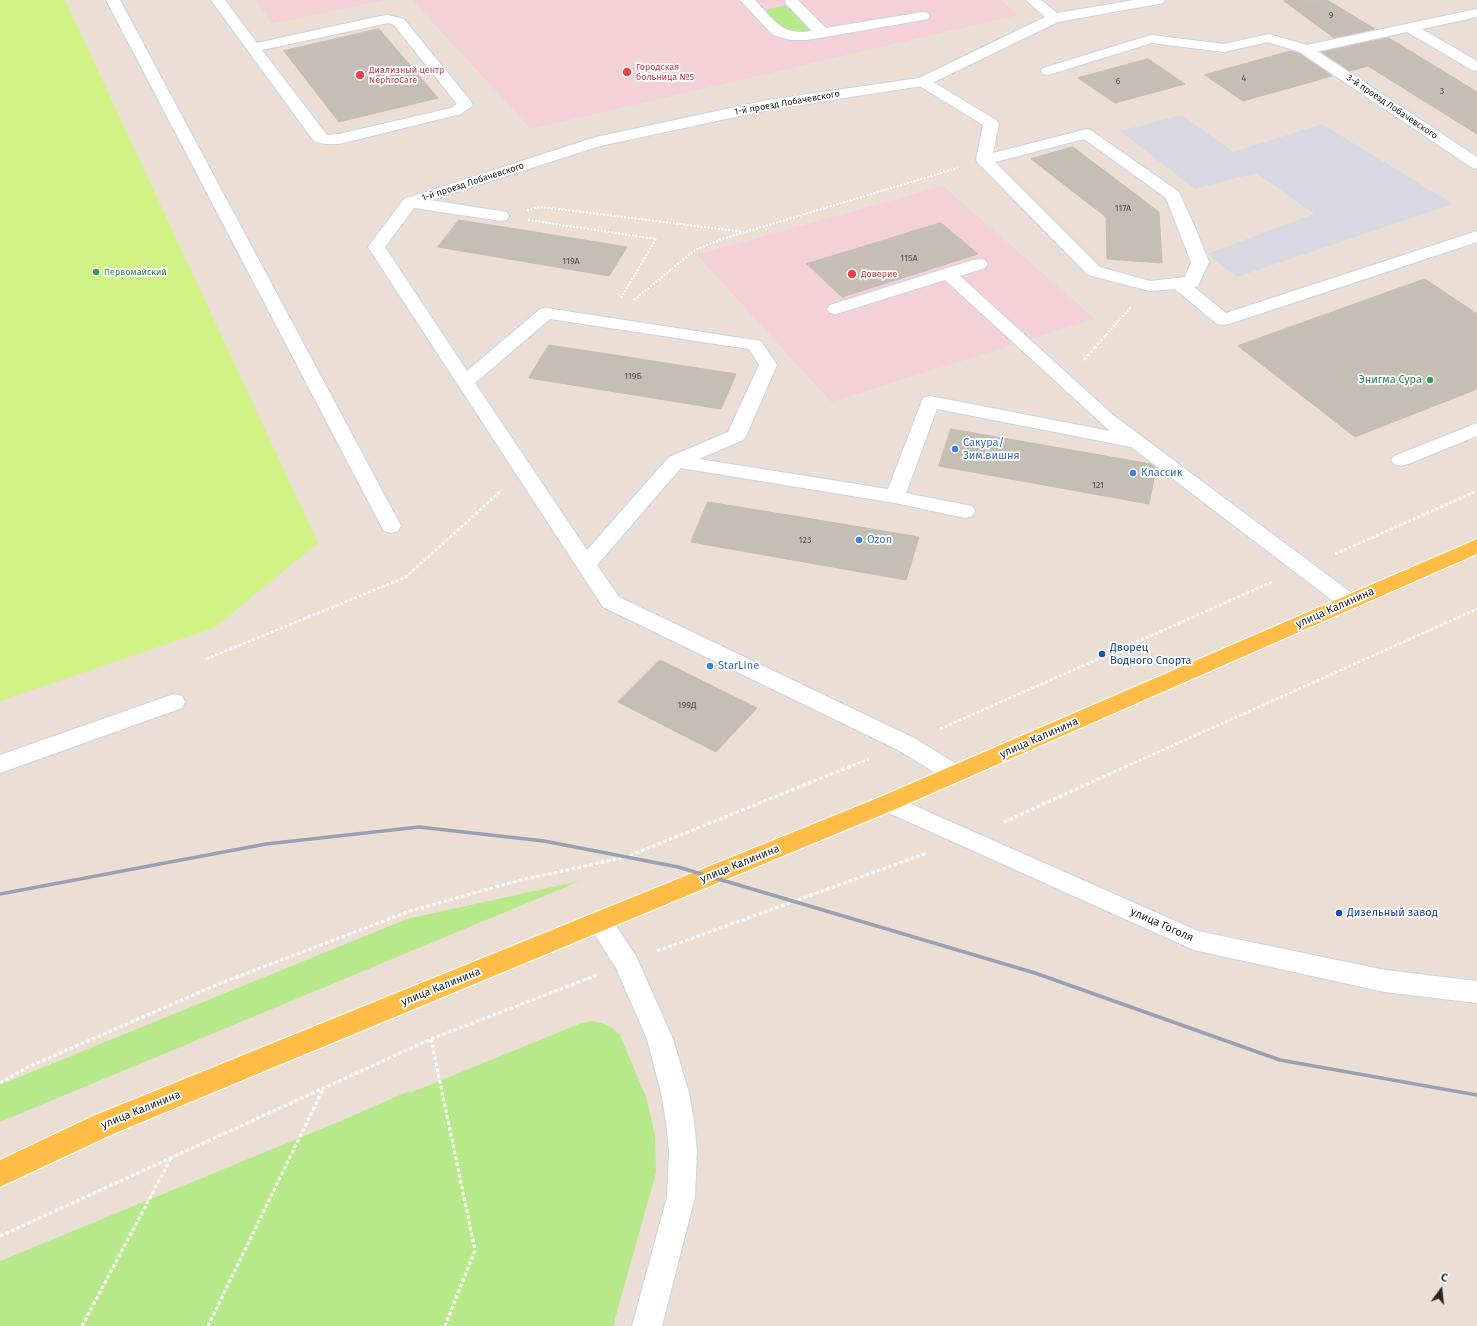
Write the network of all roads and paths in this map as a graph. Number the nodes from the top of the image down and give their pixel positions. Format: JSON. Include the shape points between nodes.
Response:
{"nodes":[{"id":1,"x":113,"y":0,"type":"edge"},
{"id":2,"x":218,"y":0,"type":"edge"},
{"id":3,"x":793,"y":0,"type":"edge"},
{"id":4,"x":1033,"y":0,"type":"edge"},
{"id":5,"x":1149,"y":1,"type":"edge"},
{"id":6,"x":750,"y":4,"type":"edge"},
{"id":7,"x":1477,"y":13,"type":"edge"},
{"id":8,"x":923,"y":16,"type":"dead end"},
{"id":9,"x":1054,"y":18,"type":"junction"},
{"id":10,"x":1409,"y":27,"type":"junction"},
{"id":11,"x":822,"y":33,"type":"junction"},
{"id":12,"x":252,"y":48,"type":"junction"},
{"id":13,"x":1306,"y":50,"type":"junction"},
{"id":14,"x":1477,"y":67,"type":"edge"},
{"id":15,"x":1048,"y":71,"type":"dead end"},
{"id":16,"x":923,"y":82,"type":"junction"},
{"id":17,"x":984,"y":160,"type":"junction"},
{"id":18,"x":1477,"y":164,"type":"edge"},
{"id":19,"x":410,"y":202,"type":"junction"},
{"id":20,"x":501,"y":216,"type":"junction"},
{"id":21,"x":746,"y":232,"type":"junction"},
{"id":22,"x":1477,"y":236,"type":"edge"},
{"id":23,"x":979,"y":264,"type":"dead end"},
{"id":24,"x":948,"y":274,"type":"junction"},
{"id":25,"x":1180,"y":284,"type":"junction"},
{"id":26,"x":1150,"y":286,"type":"junction"},
{"id":27,"x":836,"y":309,"type":"dead end"},
{"id":28,"x":606,"y":322,"type":"junction"},
{"id":29,"x":1065,"y":381,"type":"junction"},
{"id":30,"x":466,"y":382,"type":"junction"},
{"id":31,"x":1477,"y":430,"type":"edge"},
{"id":32,"x":1137,"y":442,"type":"junction"},
{"id":33,"x":1401,"y":460,"type":"dead end"},
{"id":34,"x":676,"y":461,"type":"junction"},
{"id":35,"x":524,"y":470,"type":"junction"},
{"id":36,"x":1477,"y":491,"type":"edge"},
{"id":37,"x":895,"y":497,"type":"junction"},
{"id":38,"x":965,"y":511,"type":"dead end"},
{"id":39,"x":391,"y":526,"type":"dead end"},
{"id":40,"x":1477,"y":546,"type":"edge"},
{"id":41,"x":586,"y":565,"type":"junction"},
{"id":42,"x":1304,"y":568,"type":"junction"},
{"id":43,"x":1349,"y":602,"type":"junction"},
{"id":44,"x":1477,"y":609,"type":"edge"},
{"id":45,"x":206,"y":659,"type":"dead end"},
{"id":46,"x":174,"y":702,"type":"dead end"},
{"id":47,"x":906,"y":744,"type":"junction"},
{"id":48,"x":0,"y":764,"type":"edge"},
{"id":49,"x":955,"y":774,"type":"junction"},
{"id":50,"x":888,"y":803,"type":"junction"},
{"id":51,"x":968,"y":838,"type":"junction"},
{"id":52,"x":600,"y":922,"type":"junction"},
{"id":53,"x":628,"y":963,"type":"junction"},
{"id":54,"x":1477,"y":992,"type":"edge"},
{"id":55,"x":431,"y":1039,"type":"junction"},
{"id":56,"x":0,"y":1083,"type":"edge"},
{"id":57,"x":323,"y":1089,"type":"junction"},
{"id":58,"x":171,"y":1158,"type":"junction"},
{"id":59,"x":0,"y":1174,"type":"edge"},
{"id":60,"x":0,"y":1236,"type":"edge"},
{"id":61,"x":82,"y":1326,"type":"edge"},
{"id":62,"x":208,"y":1326,"type":"edge"},
{"id":63,"x":445,"y":1326,"type":"edge"},
{"id":64,"x":647,"y":1326,"type":"edge"}],
"edges":[{"from":1,"to":39,"type":"street"},
{"from":2,"to":12,"type":"street"},
{"from":3,"to":6,"type":"street","via":[[772,4]]},
{"from":3,"to":11,"type":"street"},
{"from":4,"to":9,"type":"street"},
{"from":5,"to":9,"type":"street","name":"1-й проезд Лобачевского"},
{"from":6,"to":11,"type":"street","via":[[782,34],[802,37]]},
{"from":7,"to":10,"type":"street"},
{"from":8,"to":11,"type":"street"},
{"from":9,"to":16,"type":"street","name":"1-й проезд Лобачевского"},
{"from":10,"to":13,"type":"street"},
{"from":10,"to":14,"type":"street"},
{"from":12,"to":12,"type":"street","via":[[380,20],[394,20],[399,22],[465,105],[462,109],[449,113],[339,139],[324,140],[319,137]]},
{"from":13,"to":15,"type":"street","via":[[1269,38],[1224,48],[1151,39]]},
{"from":13,"to":18,"type":"street","name":"3-й проезд Лобачевского"},
{"from":16,"to":17,"type":"street","via":[[991,123]]},
{"from":16,"to":19,"type":"street","name":"1-й проезд Лобачевского","via":[[768,105],[596,142]]},
{"from":17,"to":21,"type":"path"},
{"from":17,"to":25,"type":"street","via":[[1087,134],[1173,195],[1200,262],[1192,282]]},
{"from":17,"to":26,"type":"street","via":[[1094,271]]},
{"from":19,"to":20,"type":"street"},
{"from":19,"to":30,"type":"street","via":[[376,247]]},
{"from":20,"to":21,"type":"path","via":[[541,207]]},
{"from":20,"to":28,"type":"path","via":[[656,239]]},
{"from":21,"to":28,"type":"path","via":[[695,250]]},
{"from":22,"to":25,"type":"street","via":[[1223,320]]},
{"from":23,"to":24,"type":"street"},
{"from":24,"to":27,"type":"street"},
{"from":24,"to":29,"type":"street"},
{"from":25,"to":26,"type":"street"},
{"from":26,"to":29,"type":"path"},
{"from":28,"to":30,"type":"street","via":[[546,313]]},
{"from":28,"to":34,"type":"street","via":[[755,345],[768,365],[736,436]]},
{"from":29,"to":32,"type":"street","via":[[1106,419]]},
{"from":30,"to":35,"type":"street"},
{"from":31,"to":33,"type":"street"},
{"from":32,"to":37,"type":"street","via":[[930,402]]},
{"from":32,"to":42,"type":"street"},
{"from":34,"to":37,"type":"street"},
{"from":34,"to":41,"type":"street"},
{"from":35,"to":41,"type":"street"},
{"from":35,"to":45,"type":"path","via":[[406,577]]},
{"from":36,"to":42,"type":"path"},
{"from":37,"to":38,"type":"street"},
{"from":40,"to":43,"type":"main road","name":"улица Калинина"},
{"from":41,"to":47,"type":"street","via":[[611,602]]},
{"from":42,"to":43,"type":"street"},
{"from":42,"to":47,"type":"path"},
{"from":43,"to":49,"type":"main road","name":"улица Калинина"},
{"from":44,"to":51,"type":"path"},
{"from":46,"to":48,"type":"street"},
{"from":47,"to":49,"type":"street"},
{"from":47,"to":56,"type":"path","via":[[626,857],[517,880],[403,914],[221,983],[28,1067]]},
{"from":49,"to":50,"type":"main road","name":"улица Калинина"},
{"from":50,"to":51,"type":"street","name":"улица Гоголя"},
{"from":50,"to":52,"type":"main road","name":"улица Калинина"},
{"from":51,"to":53,"type":"path"},
{"from":51,"to":54,"type":"street","name":"улица Гоголя","via":[[1194,940],[1384,981]]},
{"from":52,"to":53,"type":"street"},
{"from":52,"to":59,"type":"main road","name":"улица Калинина","via":[[103,1125]]},
{"from":53,"to":55,"type":"path"},
{"from":53,"to":64,"type":"street","via":[[660,1040],[675,1093],[683,1151],[681,1196]]},
{"from":55,"to":57,"type":"path"},
{"from":55,"to":63,"type":"path","via":[[475,1250]]},
{"from":57,"to":58,"type":"path"},
{"from":57,"to":62,"type":"path"},
{"from":58,"to":60,"type":"path"},
{"from":58,"to":61,"type":"path"}]}
